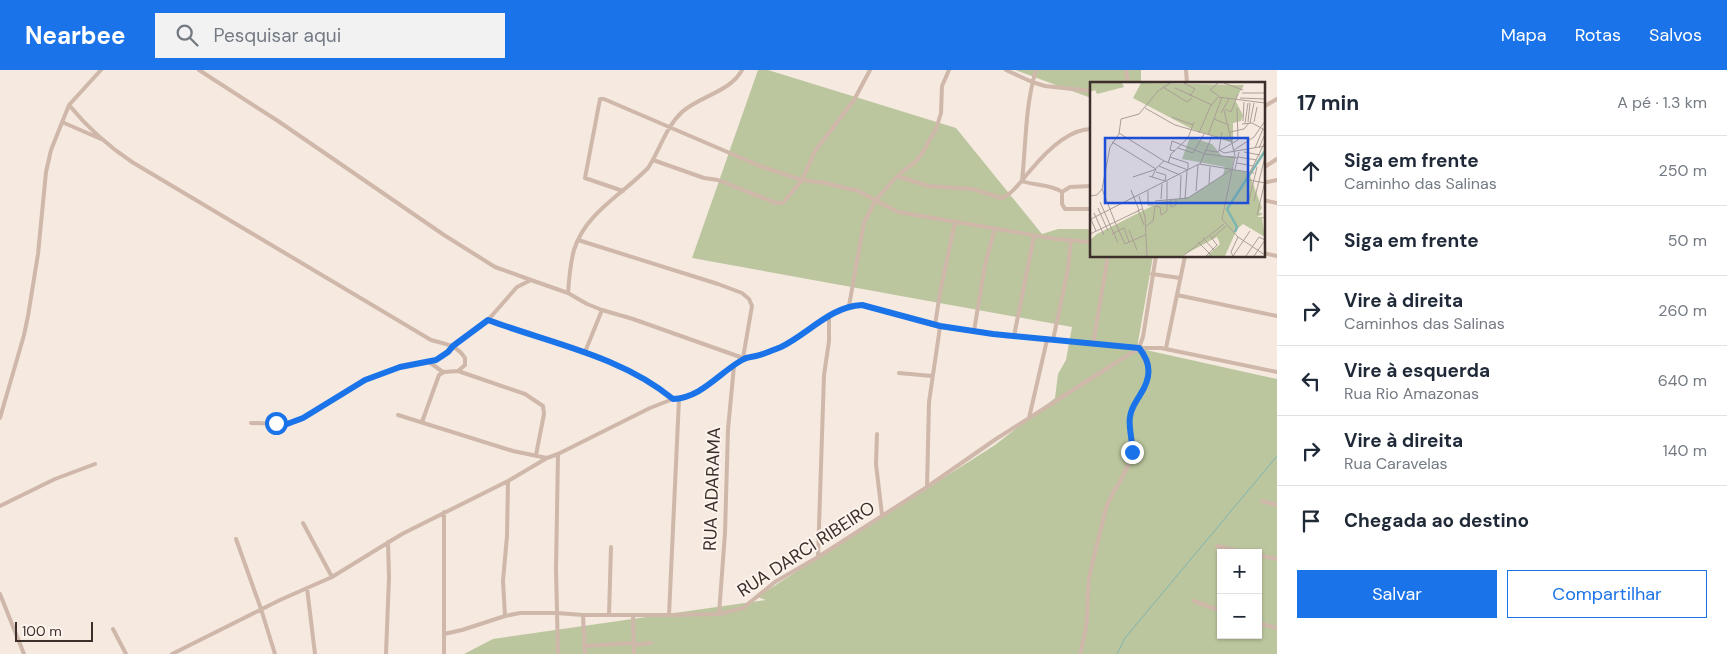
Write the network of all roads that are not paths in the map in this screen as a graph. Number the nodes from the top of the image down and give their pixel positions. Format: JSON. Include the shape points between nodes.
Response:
{"nodes":[{"id":1,"x":101,"y":70,"type":"edge"},
{"id":2,"x":199,"y":70,"type":"edge"},
{"id":3,"x":742,"y":70,"type":"edge"},
{"id":4,"x":870,"y":70,"type":"edge"},
{"id":5,"x":949,"y":70,"type":"edge"},
{"id":6,"x":1006,"y":70,"type":"edge"},
{"id":7,"x":1036,"y":70,"type":"edge"},
{"id":8,"x":1032,"y":82,"type":"junction"},
{"id":9,"x":1090,"y":91,"type":"edge"},
{"id":10,"x":1277,"y":99,"type":"edge"},
{"id":11,"x":69,"y":104,"type":"junction"},
{"id":12,"x":1264,"y":106,"type":"edge"},
{"id":13,"x":62,"y":122,"type":"junction"},
{"id":14,"x":669,"y":128,"type":"junction"},
{"id":15,"x":1090,"y":129,"type":"edge"},
{"id":16,"x":103,"y":140,"type":"junction"},
{"id":17,"x":653,"y":160,"type":"junction"},
{"id":18,"x":1277,"y":160,"type":"edge"},
{"id":19,"x":1264,"y":167,"type":"edge"},
{"id":20,"x":897,"y":176,"type":"junction"},
{"id":21,"x":802,"y":180,"type":"junction"},
{"id":22,"x":1022,"y":180,"type":"junction"},
{"id":23,"x":1277,"y":180,"type":"edge"},
{"id":24,"x":1264,"y":183,"type":"edge"},
{"id":25,"x":1090,"y":186,"type":"edge"},
{"id":26,"x":623,"y":191,"type":"junction"},
{"id":27,"x":1062,"y":192,"type":"junction"},
{"id":28,"x":876,"y":200,"type":"junction"},
{"id":29,"x":1264,"y":200,"type":"edge"},
{"id":30,"x":1277,"y":203,"type":"edge"},
{"id":31,"x":1090,"y":209,"type":"edge"},
{"id":32,"x":955,"y":222,"type":"junction"},
{"id":33,"x":995,"y":228,"type":"junction"},
{"id":34,"x":1034,"y":236,"type":"junction"},
{"id":35,"x":578,"y":240,"type":"junction"},
{"id":36,"x":1071,"y":240,"type":"junction"},
{"id":37,"x":1090,"y":242,"type":"edge"},
{"id":38,"x":1264,"y":253,"type":"edge"},
{"id":39,"x":1277,"y":256,"type":"edge"},
{"id":40,"x":1108,"y":258,"type":"edge"},
{"id":41,"x":1156,"y":258,"type":"edge"},
{"id":42,"x":1185,"y":258,"type":"edge"},
{"id":43,"x":1152,"y":274,"type":"junction"},
{"id":44,"x":1180,"y":278,"type":"junction"},
{"id":45,"x":531,"y":280,"type":"junction"},
{"id":46,"x":568,"y":292,"type":"junction"},
{"id":47,"x":1177,"y":295,"type":"junction"},
{"id":48,"x":849,"y":306,"type":"junction"},
{"id":49,"x":602,"y":310,"type":"junction"},
{"id":50,"x":1277,"y":316,"type":"edge"},
{"id":51,"x":829,"y":317,"type":"junction"},
{"id":52,"x":488,"y":320,"type":"junction"},
{"id":53,"x":935,"y":325,"type":"junction"},
{"id":54,"x":940,"y":326,"type":"junction"},
{"id":55,"x":974,"y":331,"type":"junction"},
{"id":56,"x":1014,"y":336,"type":"junction"},
{"id":57,"x":1047,"y":340,"type":"junction"},
{"id":58,"x":1054,"y":340,"type":"junction"},
{"id":59,"x":1093,"y":344,"type":"junction"},
{"id":60,"x":453,"y":346,"type":"junction"},
{"id":61,"x":1139,"y":348,"type":"junction"},
{"id":62,"x":1166,"y":348,"type":"junction"},
{"id":63,"x":585,"y":352,"type":"junction"},
{"id":64,"x":743,"y":358,"type":"junction"},
{"id":65,"x":429,"y":362,"type":"junction"},
{"id":66,"x":734,"y":366,"type":"junction"},
{"id":67,"x":443,"y":372,"type":"junction"},
{"id":68,"x":458,"y":372,"type":"junction"},
{"id":69,"x":1277,"y":372,"type":"edge"},
{"id":70,"x":900,"y":373,"type":"dead end"},
{"id":71,"x":932,"y":376,"type":"junction"},
{"id":72,"x":673,"y":399,"type":"junction"},
{"id":73,"x":680,"y":399,"type":"junction"},
{"id":74,"x":398,"y":415,"type":"dead end"},
{"id":75,"x":0,"y":418,"type":"edge"},
{"id":76,"x":1028,"y":418,"type":"junction"},
{"id":77,"x":422,"y":422,"type":"junction"},
{"id":78,"x":251,"y":423,"type":"dead end"},
{"id":79,"x":877,"y":434,"type":"dead end"},
{"id":80,"x":558,"y":454,"type":"junction"},
{"id":81,"x":536,"y":456,"type":"junction"},
{"id":82,"x":547,"y":458,"type":"junction"},
{"id":83,"x":95,"y":464,"type":"dead end"},
{"id":84,"x":508,"y":481,"type":"junction"},
{"id":85,"x":926,"y":487,"type":"junction"},
{"id":86,"x":1262,"y":501,"type":"dead end"},
{"id":87,"x":1277,"y":505,"type":"edge"},
{"id":88,"x":0,"y":506,"type":"edge"},
{"id":89,"x":444,"y":512,"type":"junction"},
{"id":90,"x":882,"y":515,"type":"junction"},
{"id":91,"x":303,"y":523,"type":"dead end"},
{"id":92,"x":236,"y":539,"type":"dead end"},
{"id":93,"x":388,"y":542,"type":"junction"},
{"id":94,"x":1217,"y":546,"type":"dead end"},
{"id":95,"x":611,"y":547,"type":"dead end"},
{"id":96,"x":1230,"y":549,"type":"edge"},
{"id":97,"x":1262,"y":556,"type":"edge"},
{"id":98,"x":818,"y":557,"type":"junction"},
{"id":99,"x":1277,"y":559,"type":"edge"},
{"id":100,"x":332,"y":577,"type":"junction"},
{"id":101,"x":307,"y":588,"type":"junction"},
{"id":102,"x":0,"y":594,"type":"edge"},
{"id":103,"x":1194,"y":601,"type":"dead end"},
{"id":104,"x":262,"y":609,"type":"junction"},
{"id":105,"x":1217,"y":610,"type":"edge"},
{"id":106,"x":557,"y":613,"type":"junction"},
{"id":107,"x":719,"y":614,"type":"junction"},
{"id":108,"x":610,"y":615,"type":"junction"},
{"id":109,"x":633,"y":615,"type":"junction"},
{"id":110,"x":668,"y":615,"type":"junction"},
{"id":111,"x":505,"y":616,"type":"junction"},
{"id":112,"x":583,"y":616,"type":"junction"},
{"id":113,"x":1262,"y":624,"type":"edge"},
{"id":114,"x":1277,"y":628,"type":"edge"},
{"id":115,"x":113,"y":629,"type":"dead end"},
{"id":116,"x":444,"y":634,"type":"junction"},
{"id":117,"x":651,"y":643,"type":"dead end"},
{"id":118,"x":634,"y":644,"type":"junction"},
{"id":119,"x":584,"y":646,"type":"junction"},
{"id":120,"x":24,"y":654,"type":"edge"},
{"id":121,"x":126,"y":654,"type":"edge"},
{"id":122,"x":172,"y":654,"type":"edge"},
{"id":123,"x":275,"y":654,"type":"edge"},
{"id":124,"x":315,"y":654,"type":"edge"},
{"id":125,"x":386,"y":654,"type":"edge"},
{"id":126,"x":444,"y":654,"type":"edge"},
{"id":127,"x":558,"y":654,"type":"edge"},
{"id":128,"x":585,"y":654,"type":"edge"},
{"id":129,"x":634,"y":654,"type":"edge"},
{"id":130,"x":1080,"y":654,"type":"edge"}],
"edges":[{"from":1,"to":11,"type":"street"},
{"from":2,"to":45,"type":"street","via":[[444,235],[495,267]]},
{"from":3,"to":14,"type":"street","via":[[729,85],[693,104]]},
{"from":4,"to":21,"type":"street","via":[[854,100],[816,151]]},
{"from":5,"to":20,"type":"street","via":[[942,86],[941,113],[936,129],[915,162]]},
{"from":6,"to":8,"type":"street"},
{"from":7,"to":8,"type":"street"},
{"from":8,"to":9,"type":"street","via":[[1054,88]]},
{"from":8,"to":22,"type":"street"},
{"from":10,"to":12,"type":"street"},
{"from":11,"to":13,"type":"street"},
{"from":11,"to":16,"type":"street"},
{"from":13,"to":16,"type":"street"},
{"from":13,"to":75,"type":"street","via":[[48,160],[38,254],[24,335]]},
{"from":14,"to":17,"type":"street"},
{"from":14,"to":21,"type":"street"},
{"from":14,"to":26,"type":"street","via":[[600,99],[585,178]]},
{"from":15,"to":22,"type":"street","via":[[1068,136],[1040,159]]},
{"from":16,"to":60,"type":"street","via":[[132,162],[306,267],[431,340]]},
{"from":17,"to":21,"type":"street","via":[[718,180],[776,204],[783,203]]},
{"from":17,"to":26,"type":"street"},
{"from":18,"to":19,"type":"street"},
{"from":20,"to":22,"type":"street","via":[[928,186],[974,190],[1001,198]]},
{"from":20,"to":28,"type":"street"},
{"from":21,"to":28,"type":"street","via":[[858,191]]},
{"from":22,"to":27,"type":"street"},
{"from":23,"to":24,"type":"street"},
{"from":25,"to":27,"type":"street","via":[[1070,187]]},
{"from":26,"to":35,"type":"street","via":[[592,217]]},
{"from":27,"to":31,"type":"street","via":[[1065,209]]},
{"from":28,"to":32,"type":"street","via":[[898,212]]},
{"from":28,"to":48,"type":"street","via":[[861,232]]},
{"from":29,"to":30,"type":"street"},
{"from":32,"to":33,"type":"street"},
{"from":32,"to":53,"type":"street"},
{"from":33,"to":34,"type":"street"},
{"from":33,"to":55,"type":"street"},
{"from":34,"to":36,"type":"street"},
{"from":34,"to":56,"type":"street"},
{"from":35,"to":46,"type":"street"},
{"from":35,"to":64,"type":"street","via":[[742,293],[752,306]]},
{"from":36,"to":37,"type":"street"},
{"from":36,"to":58,"type":"street"},
{"from":38,"to":39,"type":"street"},
{"from":40,"to":59,"type":"street"},
{"from":41,"to":43,"type":"street"},
{"from":42,"to":44,"type":"street"},
{"from":43,"to":44,"type":"street"},
{"from":43,"to":61,"type":"street"},
{"from":44,"to":47,"type":"street"},
{"from":45,"to":46,"type":"street"},
{"from":45,"to":52,"type":"street","via":[[512,292]]},
{"from":46,"to":49,"type":"street"},
{"from":47,"to":50,"type":"street"},
{"from":47,"to":62,"type":"street"},
{"from":48,"to":51,"type":"street"},
{"from":48,"to":53,"type":"street","via":[[862,305]]},
{"from":49,"to":63,"type":"street"},
{"from":49,"to":64,"type":"street"},
{"from":51,"to":64,"type":"street","via":[[783,346]]},
{"from":51,"to":98,"type":"street"},
{"from":52,"to":60,"type":"street"},
{"from":52,"to":63,"type":"street"},
{"from":53,"to":54,"type":"street"},
{"from":54,"to":55,"type":"street"},
{"from":54,"to":71,"type":"street"},
{"from":55,"to":56,"type":"street"},
{"from":56,"to":57,"type":"street"},
{"from":57,"to":58,"type":"street"},
{"from":57,"to":76,"type":"street"},
{"from":58,"to":59,"type":"street"},
{"from":59,"to":61,"type":"street"},
{"from":60,"to":65,"type":"street","via":[[442,357]]},
{"from":60,"to":68,"type":"street","via":[[466,361]]},
{"from":61,"to":62,"type":"street"},
{"from":61,"to":76,"type":"street","name":"RUA DARCI RIBEIRO"},
{"from":61,"to":130,"type":"street","via":[[1148,363],[1148,378],[1129,418],[1133,444],[1129,464],[1105,513],[1089,579],[1086,628]]},
{"from":62,"to":69,"type":"street"},
{"from":63,"to":72,"type":"street","via":[[638,376]]},
{"from":64,"to":66,"type":"street"},
{"from":65,"to":67,"type":"street"},
{"from":65,"to":78,"type":"street","via":[[400,367],[365,380],[303,418],[287,424]]},
{"from":66,"to":73,"type":"street","via":[[700,390]]},
{"from":66,"to":107,"type":"street","name":"RUA ADARAMA"},
{"from":67,"to":68,"type":"street"},
{"from":67,"to":77,"type":"street","via":[[439,375]]},
{"from":68,"to":81,"type":"street","via":[[525,394],[543,406]]},
{"from":70,"to":71,"type":"street"},
{"from":71,"to":85,"type":"street"},
{"from":72,"to":73,"type":"street"},
{"from":72,"to":80,"type":"street"},
{"from":73,"to":110,"type":"street"},
{"from":74,"to":77,"type":"street"},
{"from":76,"to":85,"type":"street","name":"RUA DARCI RIBEIRO"},
{"from":77,"to":81,"type":"street"},
{"from":79,"to":90,"type":"street","via":[[876,464]]},
{"from":80,"to":82,"type":"street"},
{"from":80,"to":106,"type":"street"},
{"from":81,"to":82,"type":"street"},
{"from":82,"to":84,"type":"street"},
{"from":83,"to":88,"type":"street"},
{"from":84,"to":89,"type":"street"},
{"from":84,"to":111,"type":"street","via":[[503,581]]},
{"from":85,"to":90,"type":"street","name":"RUA DARCI RIBEIRO"},
{"from":86,"to":87,"type":"street"},
{"from":89,"to":93,"type":"street"},
{"from":89,"to":116,"type":"street"},
{"from":90,"to":98,"type":"street","name":"RUA DARCI RIBEIRO"},
{"from":91,"to":100,"type":"street"},
{"from":92,"to":104,"type":"street"},
{"from":93,"to":100,"type":"street"},
{"from":93,"to":125,"type":"street"},
{"from":94,"to":96,"type":"street"},
{"from":95,"to":108,"type":"street"},
{"from":97,"to":99,"type":"street"},
{"from":98,"to":107,"type":"street","name":"RUA DARCI RIBEIRO","via":[[775,582],[744,608]]},
{"from":100,"to":101,"type":"street"},
{"from":101,"to":104,"type":"street"},
{"from":101,"to":124,"type":"street"},
{"from":102,"to":120,"type":"street"},
{"from":103,"to":105,"type":"street"},
{"from":104,"to":122,"type":"street"},
{"from":104,"to":123,"type":"street"},
{"from":106,"to":111,"type":"street","name":"RUA DARCI RIBEIRO"},
{"from":106,"to":112,"type":"street","name":"RUA DARCI RIBEIRO"},
{"from":106,"to":127,"type":"street"},
{"from":107,"to":110,"type":"street","name":"RUA DARCI RIBEIRO"},
{"from":108,"to":109,"type":"street","name":"RUA DARCI RIBEIRO"},
{"from":108,"to":112,"type":"street","name":"RUA DARCI RIBEIRO"},
{"from":109,"to":110,"type":"street","name":"RUA DARCI RIBEIRO"},
{"from":109,"to":118,"type":"street"},
{"from":111,"to":116,"type":"street","name":"RUA DARCI RIBEIRO"},
{"from":112,"to":119,"type":"street"},
{"from":113,"to":114,"type":"street"},
{"from":115,"to":121,"type":"street"},
{"from":116,"to":126,"type":"street"},
{"from":117,"to":118,"type":"street"},
{"from":118,"to":119,"type":"street"},
{"from":118,"to":129,"type":"street"},
{"from":119,"to":128,"type":"street"}]}
